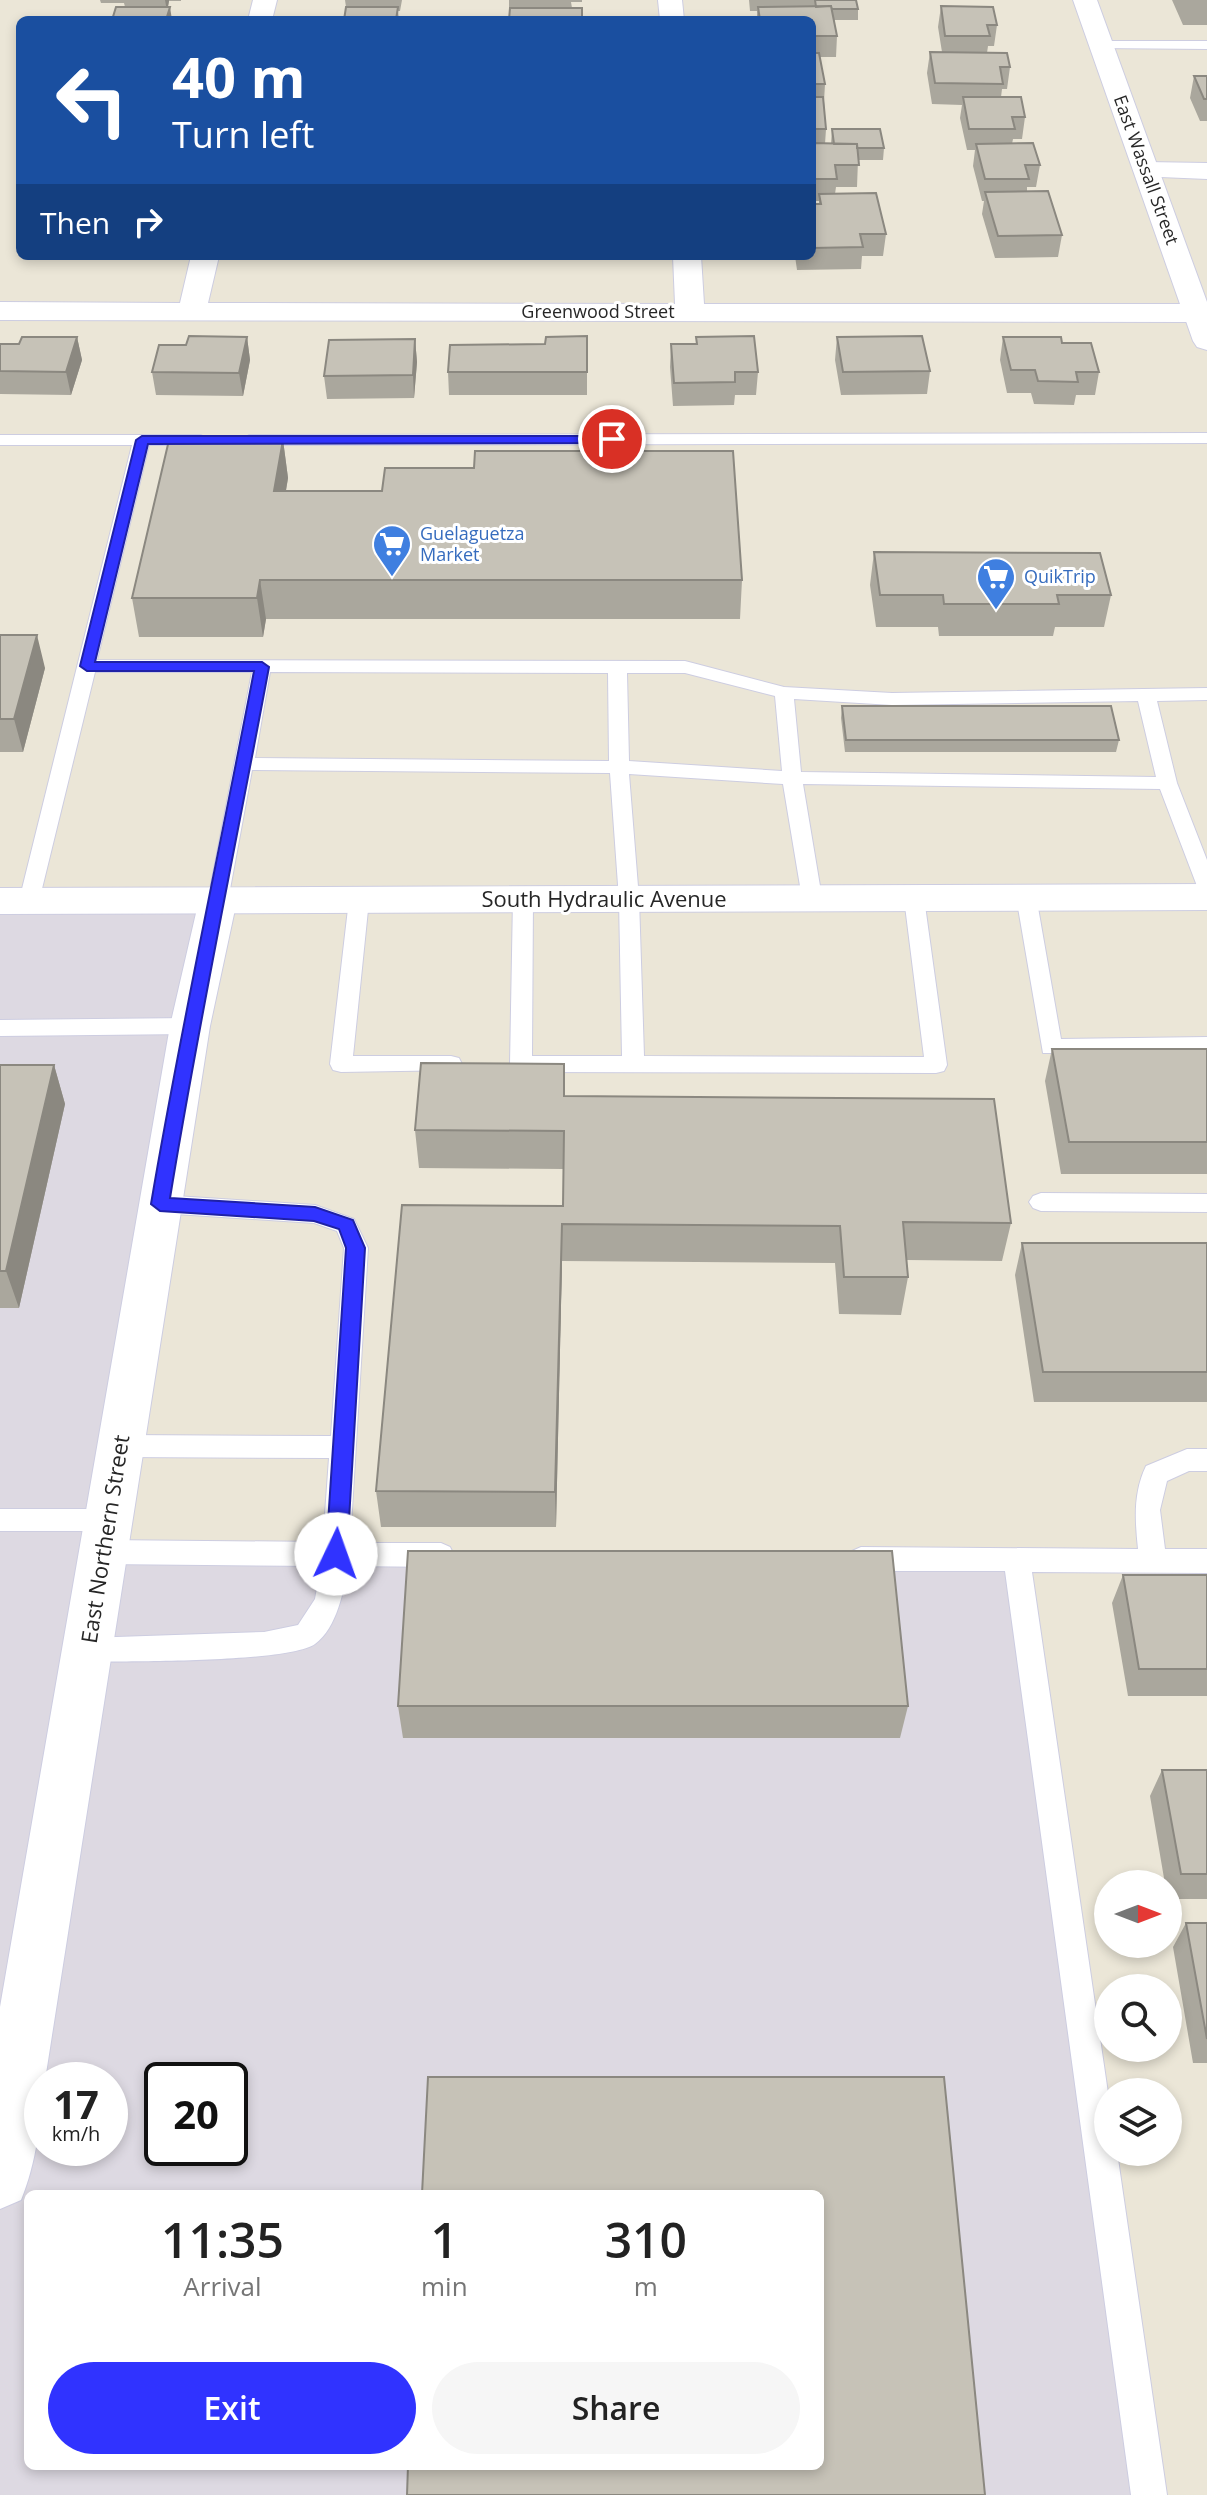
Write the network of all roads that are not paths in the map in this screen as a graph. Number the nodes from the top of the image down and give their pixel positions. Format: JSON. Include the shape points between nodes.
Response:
{"nodes":[{"id":1,"x":1085,"y":0,"type":"edge"},
{"id":2,"x":1102,"y":45,"type":"junction"},
{"id":3,"x":1207,"y":45,"type":"edge"},
{"id":4,"x":1146,"y":170,"type":"junction"},
{"id":5,"x":1207,"y":171,"type":"edge"},
{"id":6,"x":204,"y":260,"type":"edge"},
{"id":7,"x":687,"y":260,"type":"edge"},
{"id":8,"x":0,"y":311,"type":"edge"},
{"id":9,"x":192,"y":311,"type":"junction"},
{"id":10,"x":690,"y":312,"type":"junction"},
{"id":11,"x":1197,"y":313,"type":"junction"},
{"id":12,"x":1207,"y":341,"type":"edge"},
{"id":13,"x":1207,"y":438,"type":"edge"},
{"id":14,"x":0,"y":440,"type":"edge"},
{"id":15,"x":142,"y":440,"type":"junction"},
{"id":16,"x":87,"y":666,"type":"junction"},
{"id":17,"x":262,"y":667,"type":"junction"},
{"id":18,"x":617,"y":667,"type":"junction"},
{"id":19,"x":784,"y":693,"type":"junction"},
{"id":20,"x":1207,"y":694,"type":"edge"},
{"id":21,"x":1146,"y":695,"type":"junction"},
{"id":22,"x":1039,"y":696,"type":"junction"},
{"id":23,"x":965,"y":697,"type":"junction"},
{"id":24,"x":971,"y":718,"type":"edge"},
{"id":25,"x":1045,"y":718,"type":"edge"},
{"id":26,"x":243,"y":764,"type":"junction"},
{"id":27,"x":619,"y":767,"type":"junction"},
{"id":28,"x":792,"y":778,"type":"junction"},
{"id":29,"x":1167,"y":783,"type":"junction"},
{"id":30,"x":1207,"y":886,"type":"edge"},
{"id":31,"x":1026,"y":896,"type":"junction"},
{"id":32,"x":1207,"y":897,"type":"edge"},
{"id":33,"x":812,"y":898,"type":"junction"},
{"id":34,"x":914,"y":898,"type":"junction"},
{"id":35,"x":523,"y":899,"type":"junction"},
{"id":36,"x":629,"y":899,"type":"junction"},
{"id":37,"x":218,"y":900,"type":"junction"},
{"id":38,"x":359,"y":900,"type":"junction"},
{"id":39,"x":15,"y":901,"type":"edge"},
{"id":40,"x":190,"y":1026,"type":"junction"},
{"id":41,"x":0,"y":1028,"type":"edge"},
{"id":42,"x":1207,"y":1045,"type":"edge"},
{"id":43,"x":476,"y":1064,"type":"edge"},
{"id":44,"x":633,"y":1064,"type":"junction"},
{"id":45,"x":1041,"y":1202,"type":"dead end"},
{"id":46,"x":1207,"y":1203,"type":"edge"},
{"id":47,"x":160,"y":1204,"type":"junction"},
{"id":48,"x":120,"y":1446,"type":"junction"},
{"id":49,"x":343,"y":1447,"type":"junction"},
{"id":50,"x":1197,"y":1460,"type":"edge"},
{"id":51,"x":0,"y":1520,"type":"edge"},
{"id":52,"x":106,"y":1536,"type":"junction"},
{"id":53,"x":336,"y":1554,"type":"junction"},
{"id":54,"x":463,"y":1555,"type":"edge"},
{"id":55,"x":827,"y":1559,"type":"edge"},
{"id":56,"x":1017,"y":1561,"type":"junction"},
{"id":57,"x":1153,"y":1561,"type":"junction"},
{"id":58,"x":1207,"y":1561,"type":"edge"},
{"id":59,"x":87,"y":1650,"type":"junction"},
{"id":60,"x":0,"y":2179,"type":"edge"},
{"id":61,"x":1149,"y":2495,"type":"edge"}],
"edges":[{"from":1,"to":2,"type":"street","name":"East Wassall Street"},
{"from":2,"to":3,"type":"lane"},
{"from":2,"to":4,"type":"street","name":"East Wassall Street"},
{"from":4,"to":5,"type":"street"},
{"from":4,"to":11,"type":"street","name":"East Wassall Street"},
{"from":6,"to":9,"type":"street"},
{"from":7,"to":10,"type":"street"},
{"from":8,"to":9,"type":"street","name":"Greenwood Street"},
{"from":9,"to":10,"type":"street","name":"Greenwood Street"},
{"from":10,"to":11,"type":"street","name":"Greenwood Street"},
{"from":11,"to":12,"type":"street","name":"East Wassall Street"},
{"from":13,"to":15,"type":"lane"},
{"from":14,"to":15,"type":"lane"},
{"from":15,"to":16,"type":"lane"},
{"from":16,"to":17,"type":"lane"},
{"from":16,"to":39,"type":"lane"},
{"from":17,"to":18,"type":"lane"},
{"from":17,"to":26,"type":"lane"},
{"from":18,"to":19,"type":"lane","via":[[685,667]]},
{"from":18,"to":27,"type":"lane"},
{"from":19,"to":23,"type":"lane","via":[[893,709]]},
{"from":19,"to":28,"type":"lane"},
{"from":20,"to":21,"type":"lane"},
{"from":21,"to":22,"type":"lane"},
{"from":21,"to":29,"type":"lane"},
{"from":22,"to":23,"type":"lane"},
{"from":22,"to":25,"type":"lane"},
{"from":23,"to":24,"type":"lane"},
{"from":26,"to":27,"type":"lane"},
{"from":26,"to":37,"type":"lane"},
{"from":27,"to":28,"type":"lane"},
{"from":27,"to":36,"type":"lane"},
{"from":28,"to":29,"type":"lane","via":[[1058,773]]},
{"from":28,"to":33,"type":"lane"},
{"from":29,"to":30,"type":"lane"},
{"from":31,"to":32,"type":"street","name":"South Hydraulic Avenue"},
{"from":31,"to":34,"type":"street","name":"South Hydraulic Avenue"},
{"from":31,"to":42,"type":"lane","via":[[1051,1047]]},
{"from":33,"to":34,"type":"street","name":"South Hydraulic Avenue"},
{"from":33,"to":36,"type":"street","name":"South Hydraulic Avenue"},
{"from":34,"to":44,"type":"lane","via":[[936,1065]]},
{"from":35,"to":36,"type":"street","name":"South Hydraulic Avenue"},
{"from":35,"to":38,"type":"street","name":"South Hydraulic Avenue"},
{"from":35,"to":44,"type":"lane","via":[[514,1064]]},
{"from":36,"to":44,"type":"lane"},
{"from":37,"to":38,"type":"street","name":"South Hydraulic Avenue"},
{"from":37,"to":39,"type":"street","name":"South Hydraulic Avenue"},
{"from":37,"to":40,"type":"street","name":"East Northern Street"},
{"from":38,"to":43,"type":"lane","via":[[341,1064]]},
{"from":40,"to":41,"type":"lane"},
{"from":40,"to":47,"type":"street","name":"East Northern Street"},
{"from":45,"to":46,"type":"lane"},
{"from":47,"to":48,"type":"street","name":"East Northern Street"},
{"from":47,"to":49,"type":"lane","via":[[315,1214],[346,1225],[356,1248]]},
{"from":48,"to":49,"type":"lane"},
{"from":48,"to":52,"type":"street","name":"East Northern Street"},
{"from":49,"to":53,"type":"lane"},
{"from":50,"to":57,"type":"lane","via":[[1155,1474],[1147,1510]]},
{"from":51,"to":52,"type":"lane"},
{"from":52,"to":53,"type":"lane"},
{"from":52,"to":59,"type":"street","name":"East Northern Street"},
{"from":53,"to":54,"type":"lane"},
{"from":53,"to":59,"type":"lane","via":[[328,1603],[306,1635],[264,1644]]},
{"from":55,"to":56,"type":"lane"},
{"from":56,"to":57,"type":"lane"},
{"from":56,"to":61,"type":"lane"},
{"from":57,"to":58,"type":"lane"},
{"from":59,"to":60,"type":"street","name":"East Northern Street"}]}
